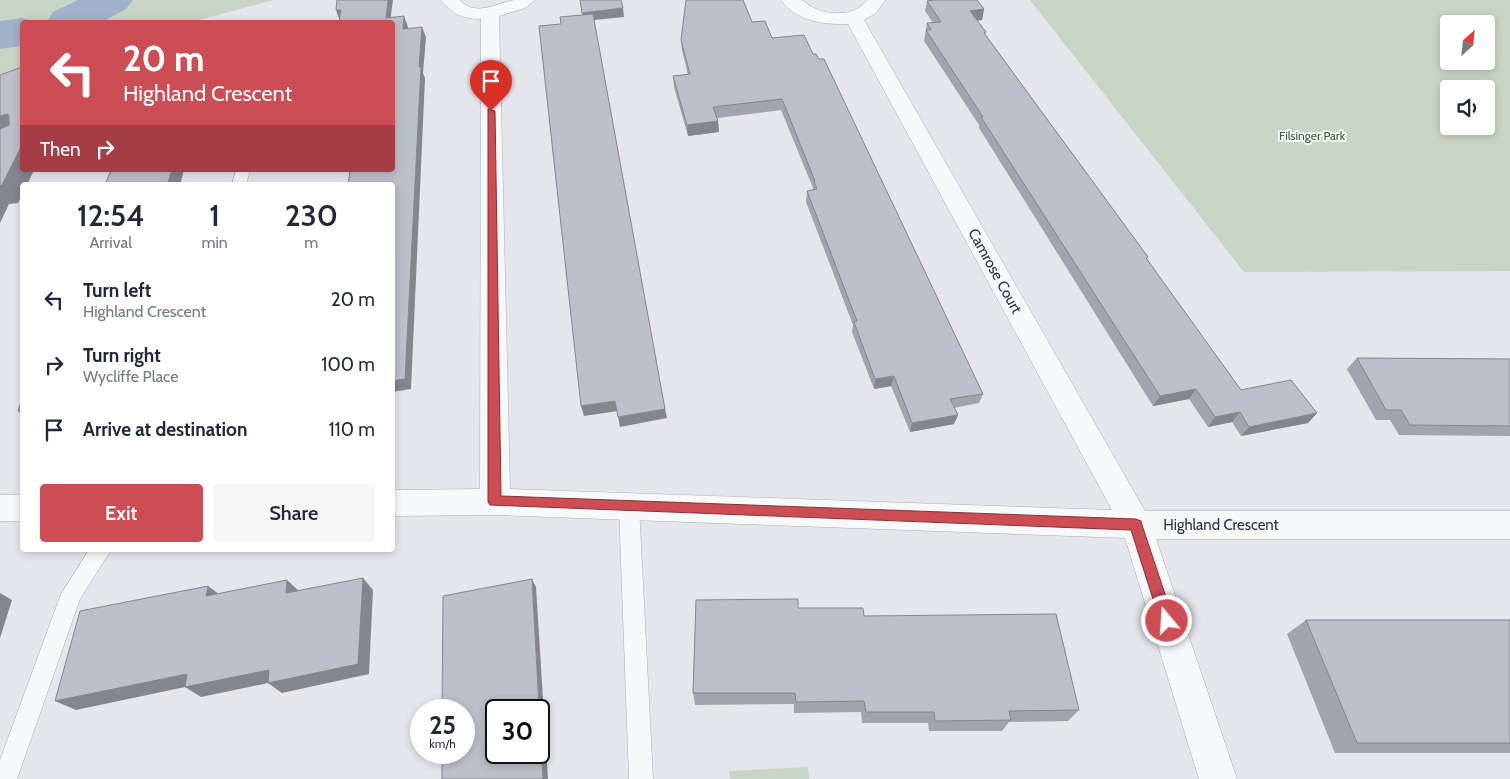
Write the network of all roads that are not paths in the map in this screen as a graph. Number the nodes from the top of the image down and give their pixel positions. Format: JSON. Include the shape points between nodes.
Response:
{"nodes":[{"id":1,"x":450,"y":0,"type":"edge"},
{"id":2,"x":526,"y":0,"type":"edge"},
{"id":3,"x":790,"y":0,"type":"edge"},
{"id":4,"x":876,"y":0,"type":"edge"},
{"id":5,"x":490,"y":13,"type":"junction"},
{"id":6,"x":854,"y":16,"type":"junction"},
{"id":7,"x":495,"y":502,"type":"junction"},
{"id":8,"x":395,"y":503,"type":"edge"},
{"id":9,"x":629,"y":506,"type":"junction"},
{"id":10,"x":0,"y":508,"type":"edge"},
{"id":11,"x":20,"y":508,"type":"edge"},
{"id":12,"x":1136,"y":525,"type":"junction"},
{"id":13,"x":1510,"y":525,"type":"edge"},
{"id":14,"x":100,"y":552,"type":"edge"},
{"id":15,"x":4,"y":779,"type":"edge"},
{"id":16,"x":641,"y":779,"type":"edge"},
{"id":17,"x":1218,"y":779,"type":"edge"}],
"edges":[{"from":1,"to":5,"type":"street","via":[[463,10]]},
{"from":2,"to":5,"type":"street","via":[[515,7]]},
{"from":3,"to":6,"type":"street","via":[[803,12],[816,16]]},
{"from":4,"to":6,"type":"street","via":[[866,12]]},
{"from":5,"to":7,"type":"street"},
{"from":6,"to":12,"type":"street","name":"Camrose Court"},
{"from":7,"to":8,"type":"street","name":"Highland Crescent"},
{"from":7,"to":9,"type":"street","name":"Highland Crescent"},
{"from":9,"to":12,"type":"street","name":"Highland Crescent"},
{"from":9,"to":16,"type":"lane"},
{"from":10,"to":11,"type":"street"},
{"from":12,"to":13,"type":"street","name":"Highland Crescent"},
{"from":12,"to":17,"type":"street","name":"Camrose Court"},
{"from":14,"to":15,"type":"lane","via":[[71,594]]}]}
